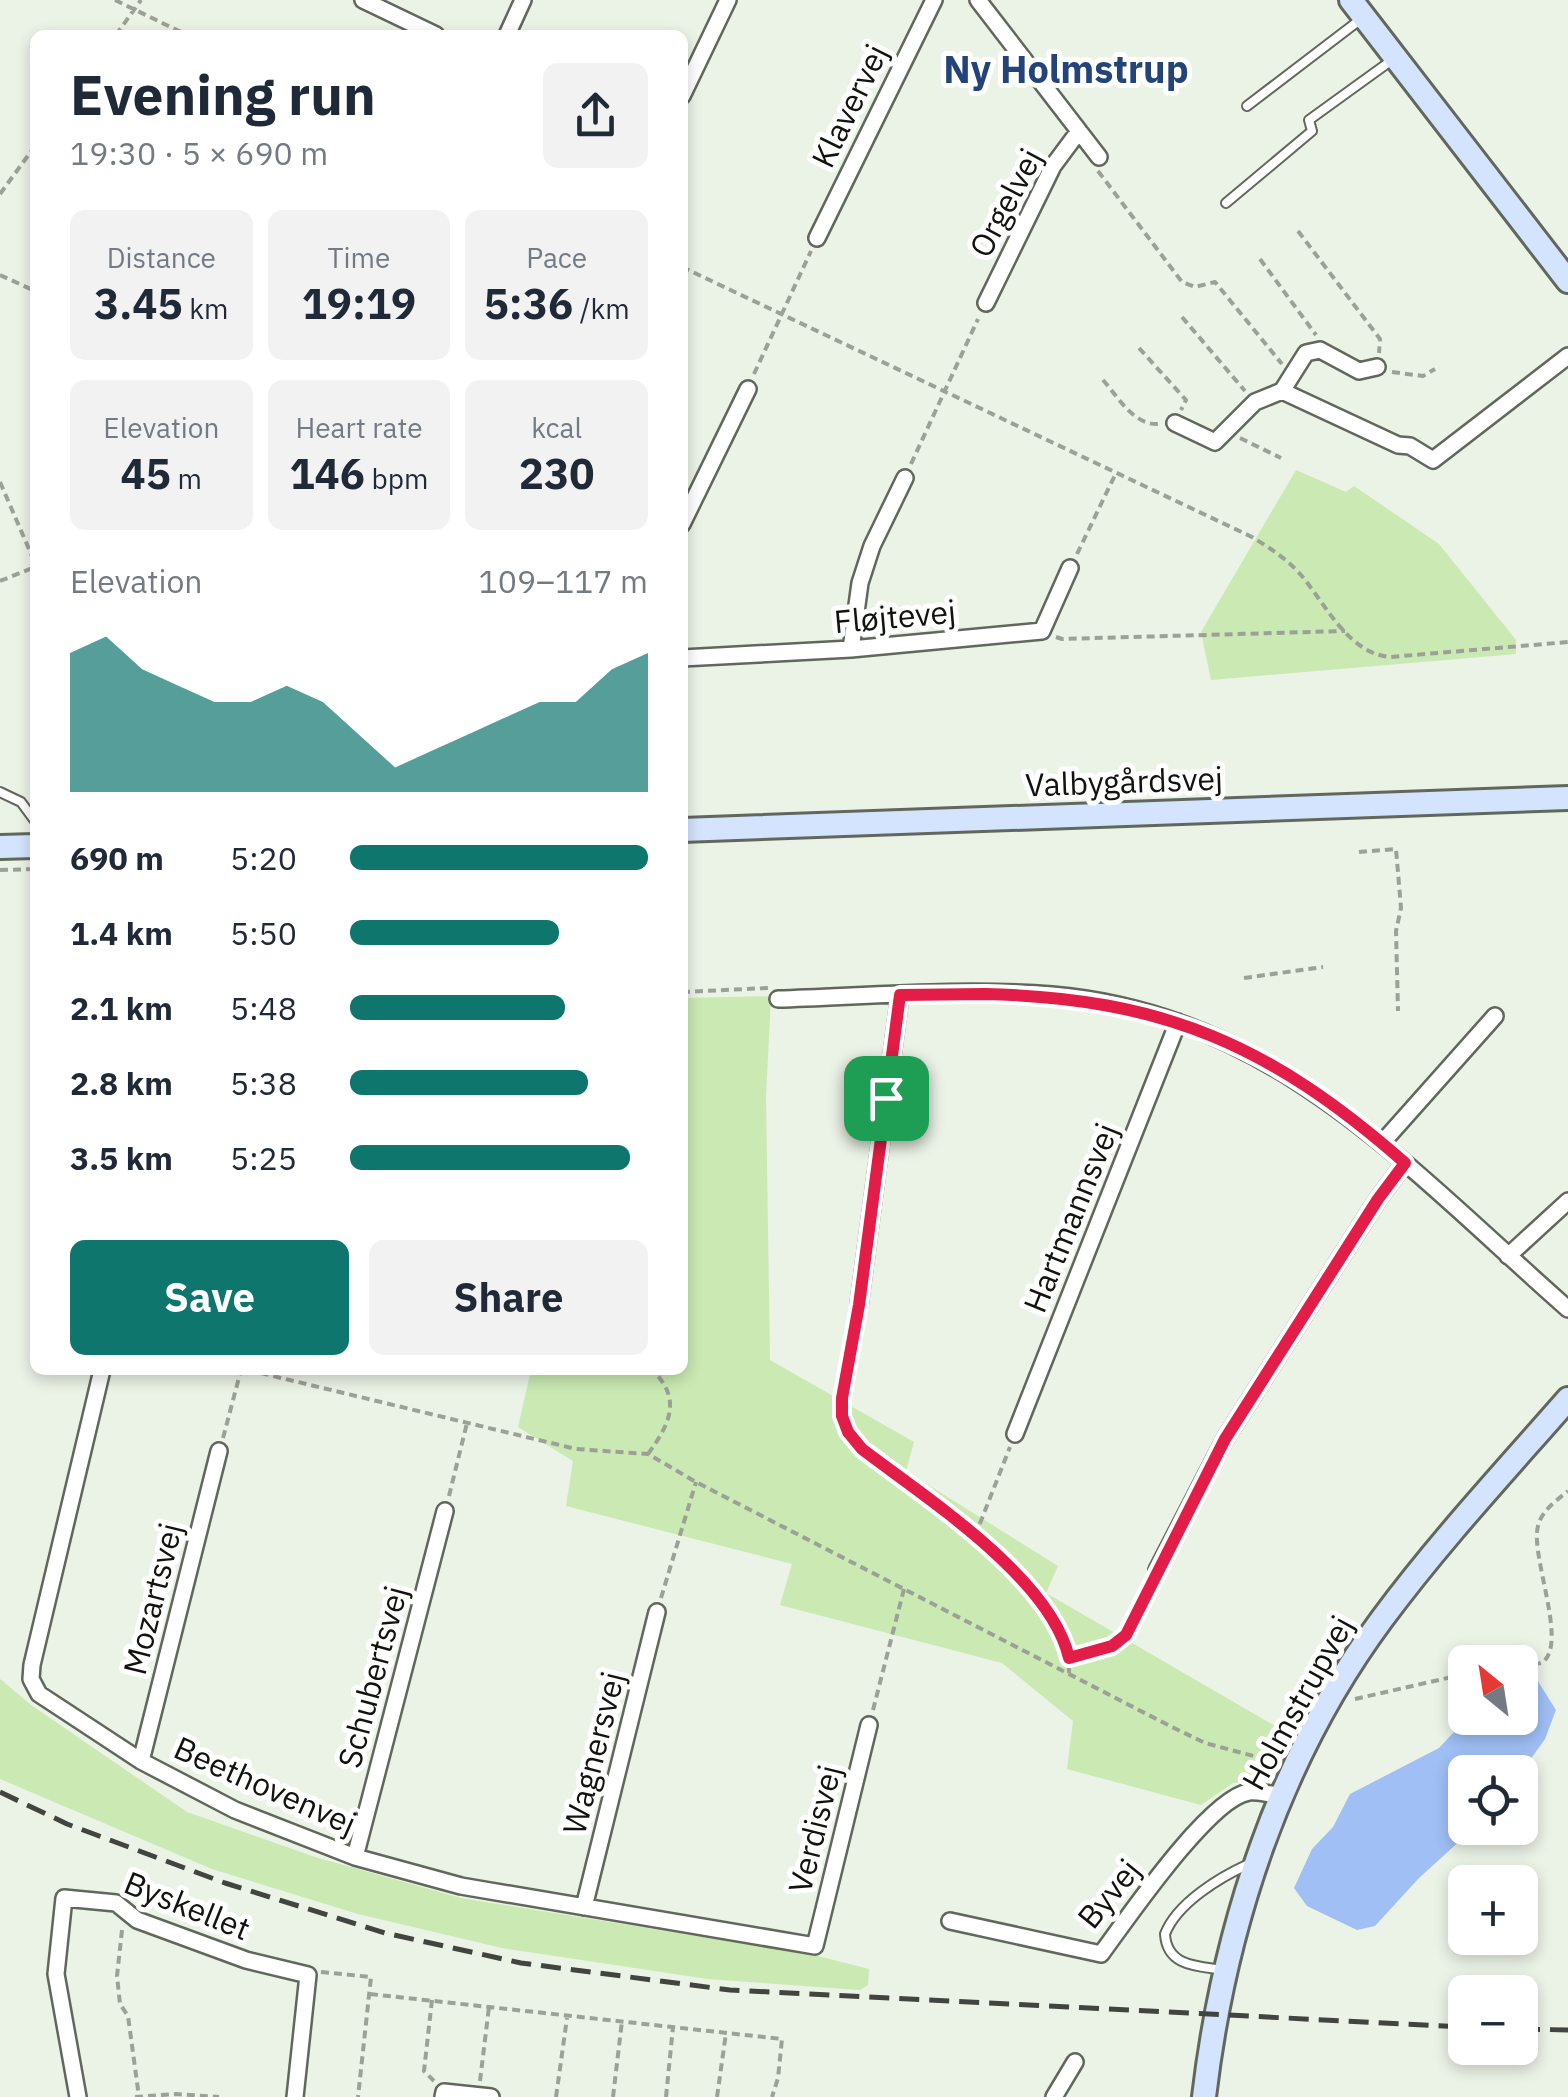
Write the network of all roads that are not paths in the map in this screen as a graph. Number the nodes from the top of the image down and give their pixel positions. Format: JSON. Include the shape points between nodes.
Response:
{"nodes":[{"id":1,"x":363,"y":0,"type":"edge"},
{"id":2,"x":523,"y":0,"type":"edge"},
{"id":3,"x":728,"y":0,"type":"edge"},
{"id":4,"x":934,"y":0,"type":"edge"},
{"id":5,"x":978,"y":0,"type":"edge"},
{"id":6,"x":1358,"y":8,"type":"edge"},
{"id":7,"x":426,"y":30,"type":"edge"},
{"id":8,"x":509,"y":30,"type":"edge"},
{"id":9,"x":1396,"y":57,"type":"junction"},
{"id":10,"x":688,"y":83,"type":"edge"},
{"id":11,"x":1247,"y":106,"type":"dead end"},
{"id":12,"x":1079,"y":131,"type":"junction"},
{"id":13,"x":1099,"y":157,"type":"road end"},
{"id":14,"x":1226,"y":203,"type":"dead end"},
{"id":15,"x":817,"y":238,"type":"road end"},
{"id":16,"x":1568,"y":281,"type":"edge"},
{"id":17,"x":986,"y":303,"type":"road end"},
{"id":18,"x":1568,"y":356,"type":"edge"},
{"id":19,"x":1377,"y":366,"type":"road end"},
{"id":20,"x":748,"y":389,"type":"road end"},
{"id":21,"x":1282,"y":391,"type":"junction"},
{"id":22,"x":1175,"y":422,"type":"road end"},
{"id":23,"x":904,"y":478,"type":"road end"},
{"id":24,"x":688,"y":512,"type":"edge"},
{"id":25,"x":1070,"y":568,"type":"road end"},
{"id":26,"x":851,"y":649,"type":"junction"},
{"id":27,"x":688,"y":658,"type":"edge"},
{"id":28,"x":0,"y":792,"type":"edge"},
{"id":29,"x":1568,"y":798,"type":"edge"},
{"id":30,"x":30,"y":814,"type":"edge"},
{"id":31,"x":688,"y":830,"type":"edge"},
{"id":32,"x":30,"y":846,"type":"edge"},
{"id":33,"x":0,"y":848,"type":"edge"},
{"id":34,"x":900,"y":995,"type":"junction"},
{"id":35,"x":778,"y":999,"type":"road end"},
{"id":36,"x":1495,"y":1016,"type":"dead end"},
{"id":37,"x":1178,"y":1022,"type":"junction"},
{"id":38,"x":1382,"y":1142,"type":"junction"},
{"id":39,"x":1405,"y":1163,"type":"junction"},
{"id":40,"x":1568,"y":1201,"type":"edge"},
{"id":41,"x":1508,"y":1256,"type":"junction"},
{"id":42,"x":859,"y":1305,"type":"road end"},
{"id":43,"x":1568,"y":1309,"type":"edge"},
{"id":44,"x":101,"y":1375,"type":"edge"},
{"id":45,"x":1568,"y":1399,"type":"edge"},
{"id":46,"x":1015,"y":1434,"type":"road end"},
{"id":47,"x":219,"y":1452,"type":"road end"},
{"id":48,"x":445,"y":1511,"type":"road end"},
{"id":49,"x":1157,"y":1570,"type":"road end"},
{"id":50,"x":657,"y":1612,"type":"road end"},
{"id":51,"x":869,"y":1725,"type":"road end"},
{"id":52,"x":141,"y":1760,"type":"junction"},
{"id":53,"x":1281,"y":1796,"type":"junction"},
{"id":54,"x":355,"y":1856,"type":"junction"},
{"id":55,"x":1255,"y":1861,"type":"junction"},
{"id":56,"x":584,"y":1907,"type":"junction"},
{"id":57,"x":950,"y":1921,"type":"dead end"},
{"id":58,"x":815,"y":1946,"type":"joint"},
{"id":59,"x":1224,"y":1970,"type":"junction"},
{"id":60,"x":1075,"y":2062,"type":"dead end"},
{"id":61,"x":443,"y":2095,"type":"edge"},
{"id":62,"x":478,"y":2096,"type":"edge"},
{"id":63,"x":78,"y":2097,"type":"edge"},
{"id":64,"x":295,"y":2097,"type":"edge"},
{"id":65,"x":491,"y":2097,"type":"edge"},
{"id":66,"x":1054,"y":2097,"type":"edge"},
{"id":67,"x":1204,"y":2097,"type":"edge"}],
"edges":[{"from":1,"to":7,"type":"street"},
{"from":2,"to":8,"type":"street"},
{"from":3,"to":10,"type":"street"},
{"from":4,"to":15,"type":"street","name":"Klavervej"},
{"from":5,"to":12,"type":"street"},
{"from":6,"to":9,"type":"street"},
{"from":6,"to":11,"type":"lane"},
{"from":9,"to":14,"type":"lane","via":[[1310,120],[1312,131]]},
{"from":9,"to":16,"type":"street"},
{"from":12,"to":13,"type":"street"},
{"from":12,"to":17,"type":"street","name":"Orgelvej","via":[[1052,166]]},
{"from":18,"to":21,"type":"street","via":[[1433,460]]},
{"from":19,"to":21,"type":"street","via":[[1359,371],[1320,350],[1306,353]]},
{"from":20,"to":24,"type":"street"},
{"from":21,"to":22,"type":"street","via":[[1255,402],[1215,442]]},
{"from":23,"to":26,"type":"street","via":[[860,583]]},
{"from":25,"to":26,"type":"street","name":"Fløjtevej","via":[[1042,631]]},
{"from":26,"to":27,"type":"street","name":"Fløjtevej"},
{"from":28,"to":30,"type":"lane"},
{"from":29,"to":31,"type":"street","name":"Valbygårdsvej"},
{"from":32,"to":33,"type":"street"},
{"from":34,"to":35,"type":"street"},
{"from":34,"to":37,"type":"street","via":[[1053,996]]},
{"from":34,"to":42,"type":"street"},
{"from":36,"to":38,"type":"street"},
{"from":37,"to":38,"type":"street","via":[[1279,1068]]},
{"from":37,"to":46,"type":"street","name":"Hartmannsvej"},
{"from":38,"to":39,"type":"street"},
{"from":39,"to":41,"type":"street"},
{"from":39,"to":49,"type":"street","via":[[1225,1439]]},
{"from":40,"to":41,"type":"street"},
{"from":41,"to":43,"type":"street"},
{"from":44,"to":52,"type":"street","name":"Beethovenvej","via":[[32,1678],[39,1694]]},
{"from":45,"to":53,"type":"street","name":"Holmstrupvej","via":[[1379,1623]]},
{"from":47,"to":52,"type":"street","name":"Mozartsvej"},
{"from":48,"to":54,"type":"street","name":"Schubertsvej"},
{"from":50,"to":56,"type":"street","name":"Wagnersvej"},
{"from":51,"to":58,"type":"street","name":"Verdisvej"},
{"from":52,"to":54,"type":"street","name":"Beethovenvej","via":[[235,1810]]},
{"from":53,"to":55,"type":"street","name":"Holmstrupvej"},
{"from":53,"to":57,"type":"street","name":"Byvej","via":[[1249,1792],[1233,1799],[1186,1840],[1101,1954]]},
{"from":54,"to":56,"type":"street","name":"Beethovenvej","via":[[462,1886]]},
{"from":55,"to":59,"type":"street","name":"Holmstrupvej"},
{"from":55,"to":59,"type":"lane","via":[[1228,1873],[1176,1915],[1165,1934],[1182,1963]]},
{"from":56,"to":58,"type":"street","name":"Beethovenvej"},
{"from":59,"to":67,"type":"street","name":"Holmstrupvej"},
{"from":60,"to":66,"type":"street"},
{"from":61,"to":62,"type":"street"},
{"from":62,"to":65,"type":"street"},
{"from":63,"to":64,"type":"street","name":"Byskellet","via":[[56,1974],[64,1898],[116,1903],[138,1920],[308,1975]]}]}
